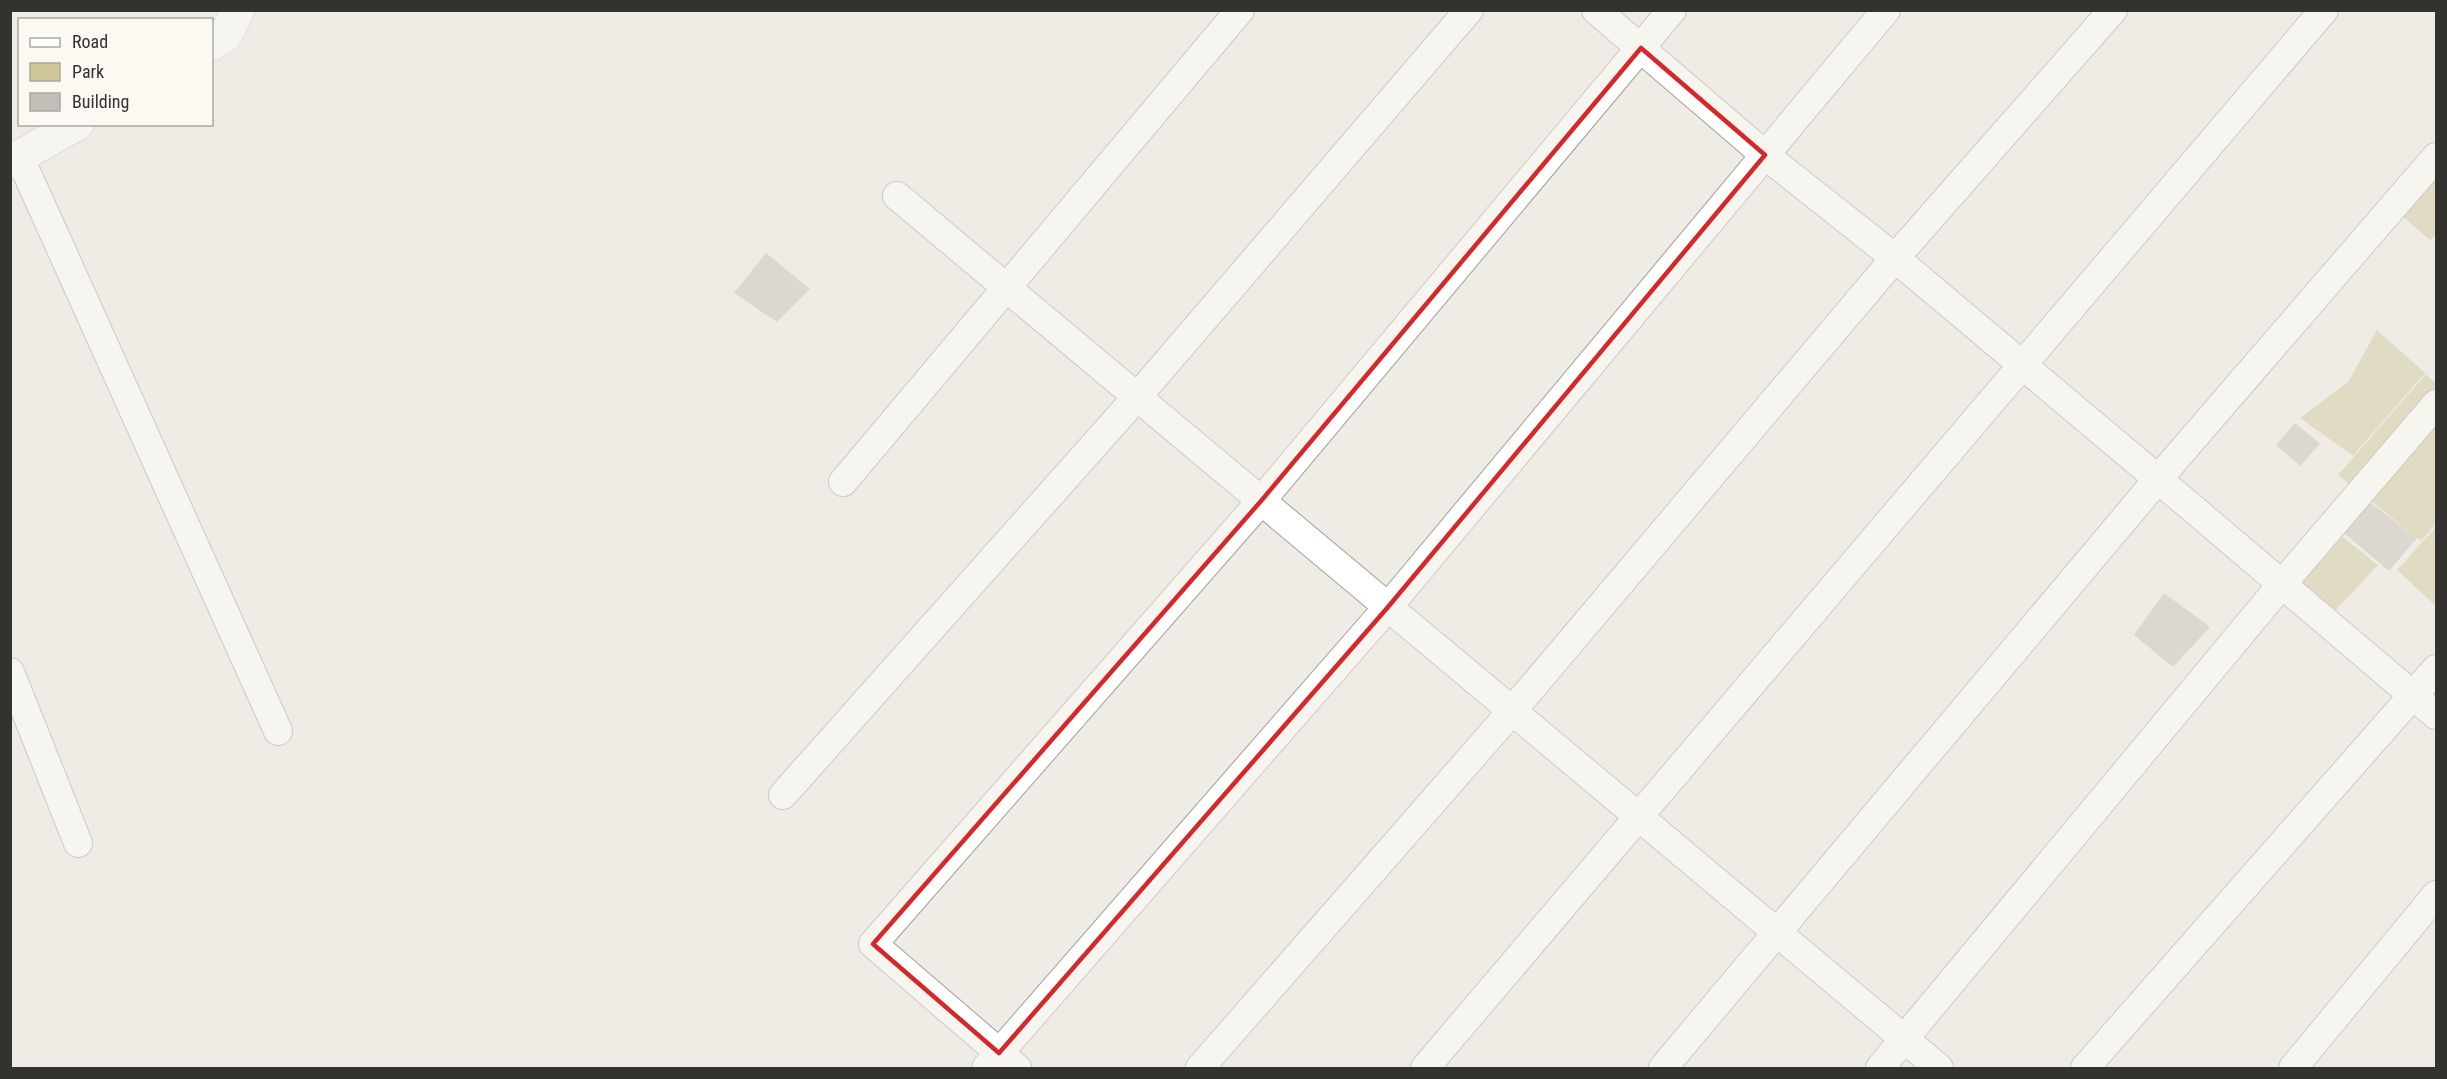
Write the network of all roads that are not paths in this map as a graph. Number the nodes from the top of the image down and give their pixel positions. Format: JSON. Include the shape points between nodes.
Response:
{"nodes":[{"id":1,"x":238,"y":10,"type":"edge"},
{"id":2,"x":1240,"y":10,"type":"edge"},
{"id":3,"x":1469,"y":10,"type":"edge"},
{"id":4,"x":1596,"y":10,"type":"edge"},
{"id":5,"x":1672,"y":10,"type":"edge"},
{"id":6,"x":1886,"y":10,"type":"edge"},
{"id":7,"x":2114,"y":10,"type":"edge"},
{"id":8,"x":2324,"y":10,"type":"edge"},
{"id":9,"x":213,"y":43,"type":"edge"},
{"id":10,"x":1641,"y":48,"type":"junction"},
{"id":11,"x":74,"y":126,"type":"edge"},
{"id":12,"x":1765,"y":155,"type":"junction"},
{"id":13,"x":2436,"y":157,"type":"edge"},
{"id":14,"x":15,"y":160,"type":"edge"},
{"id":15,"x":897,"y":196,"type":"dead end"},
{"id":16,"x":1894,"y":258,"type":"junction"},
{"id":17,"x":1007,"y":288,"type":"junction"},
{"id":18,"x":2023,"y":367,"type":"junction"},
{"id":19,"x":1137,"y":397,"type":"junction"},
{"id":20,"x":2436,"y":404,"type":"edge"},
{"id":21,"x":2158,"y":479,"type":"junction"},
{"id":22,"x":843,"y":482,"type":"dead end"},
{"id":23,"x":1261,"y":501,"type":"junction"},
{"id":24,"x":2282,"y":584,"type":"junction"},
{"id":25,"x":1388,"y":607,"type":"junction"},
{"id":26,"x":2436,"y":669,"type":"edge"},
{"id":27,"x":10,"y":672,"type":"edge"},
{"id":28,"x":2415,"y":697,"type":"junction"},
{"id":29,"x":1512,"y":711,"type":"junction"},
{"id":30,"x":2436,"y":715,"type":"edge"},
{"id":31,"x":278,"y":730,"type":"dead end"},
{"id":32,"x":783,"y":795,"type":"dead end"},
{"id":33,"x":1638,"y":817,"type":"junction"},
{"id":34,"x":78,"y":843,"type":"dead end"},
{"id":35,"x":2436,"y":895,"type":"edge"},
{"id":36,"x":1777,"y":933,"type":"junction"},
{"id":37,"x":1904,"y":1040,"type":"junction"},
{"id":38,"x":1001,"y":1063,"type":"edge"},
{"id":39,"x":1200,"y":1068,"type":"edge"},
{"id":40,"x":1425,"y":1068,"type":"edge"},
{"id":41,"x":1663,"y":1068,"type":"edge"},
{"id":42,"x":1880,"y":1068,"type":"edge"},
{"id":43,"x":1939,"y":1068,"type":"edge"},
{"id":44,"x":2085,"y":1068,"type":"edge"},
{"id":45,"x":2293,"y":1068,"type":"edge"}],
"edges":[{"from":1,"to":9,"type":"street","via":[[226,35]]},
{"from":2,"to":17,"type":"street"},
{"from":3,"to":19,"type":"street"},
{"from":4,"to":10,"type":"street"},
{"from":5,"to":10,"type":"street"},
{"from":6,"to":12,"type":"street"},
{"from":7,"to":16,"type":"street"},
{"from":8,"to":18,"type":"street"},
{"from":10,"to":12,"type":"street"},
{"from":10,"to":23,"type":"street"},
{"from":11,"to":14,"type":"street"},
{"from":12,"to":16,"type":"street"},
{"from":12,"to":25,"type":"street"},
{"from":13,"to":21,"type":"street"},
{"from":14,"to":31,"type":"street"},
{"from":15,"to":17,"type":"street"},
{"from":16,"to":18,"type":"street"},
{"from":16,"to":29,"type":"street"},
{"from":17,"to":19,"type":"street"},
{"from":17,"to":22,"type":"street"},
{"from":18,"to":21,"type":"street"},
{"from":18,"to":33,"type":"street"},
{"from":19,"to":23,"type":"street"},
{"from":19,"to":32,"type":"street"},
{"from":20,"to":24,"type":"street"},
{"from":21,"to":24,"type":"street"},
{"from":21,"to":36,"type":"street"},
{"from":23,"to":25,"type":"street"},
{"from":23,"to":38,"type":"street","via":[[873,944]]},
{"from":24,"to":28,"type":"street"},
{"from":24,"to":37,"type":"street"},
{"from":25,"to":29,"type":"street"},
{"from":25,"to":38,"type":"street"},
{"from":26,"to":28,"type":"street"},
{"from":27,"to":34,"type":"street"},
{"from":28,"to":30,"type":"street"},
{"from":28,"to":44,"type":"street"},
{"from":29,"to":33,"type":"street"},
{"from":29,"to":39,"type":"street"},
{"from":33,"to":36,"type":"street"},
{"from":33,"to":40,"type":"street"},
{"from":35,"to":45,"type":"street"},
{"from":36,"to":37,"type":"street"},
{"from":36,"to":41,"type":"street"},
{"from":37,"to":42,"type":"street"},
{"from":37,"to":43,"type":"street"}]}
